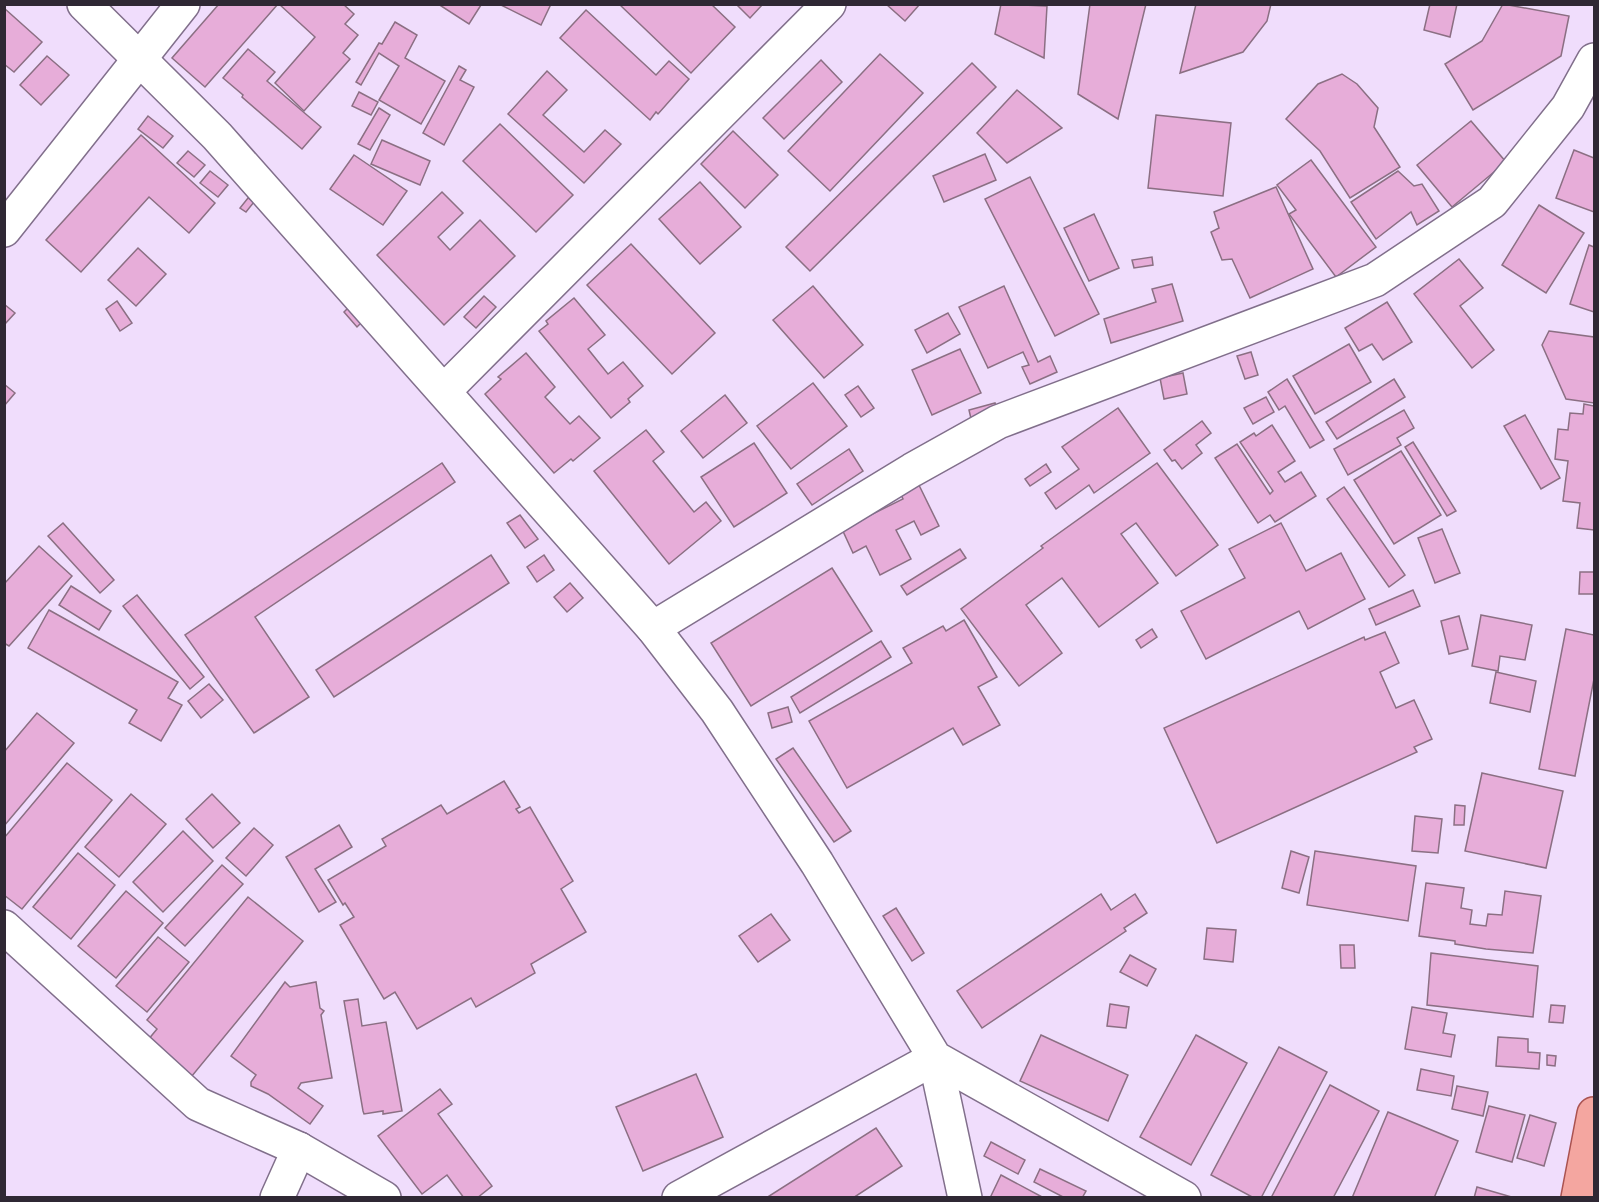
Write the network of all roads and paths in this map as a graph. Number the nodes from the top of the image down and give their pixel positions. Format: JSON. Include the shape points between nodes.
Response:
{"nodes":[{"id":1,"x":84,"y":4,"type":"edge"},
{"id":2,"x":183,"y":4,"type":"edge"},
{"id":3,"x":829,"y":4,"type":"edge"},
{"id":4,"x":139,"y":60,"type":"junction"},
{"id":5,"x":1594,"y":60,"type":"edge"},
{"id":6,"x":4,"y":230,"type":"edge"},
{"id":7,"x":444,"y":391,"type":"junction"},
{"id":8,"x":653,"y":628,"type":"junction"},
{"id":9,"x":4,"y":927,"type":"edge"},
{"id":10,"x":935,"y":1058,"type":"junction"},
{"id":11,"x":1594,"y":1114,"type":"edge"},
{"id":12,"x":299,"y":1149,"type":"junction"},
{"id":13,"x":277,"y":1197,"type":"edge"},
{"id":14,"x":384,"y":1197,"type":"edge"},
{"id":15,"x":679,"y":1197,"type":"edge"},
{"id":16,"x":965,"y":1197,"type":"edge"},
{"id":17,"x":1184,"y":1197,"type":"edge"},
{"id":18,"x":1578,"y":1197,"type":"edge"}],
"edges":[{"from":1,"to":4,"type":"street"},
{"from":2,"to":4,"type":"street"},
{"from":3,"to":7,"type":"street"},
{"from":4,"to":6,"type":"street"},
{"from":4,"to":7,"type":"street","via":[[217,136]]},
{"from":5,"to":8,"type":"street","via":[[1568,107],[1492,202],[1375,280],[998,422]]},
{"from":7,"to":8,"type":"street"},
{"from":8,"to":10,"type":"street","via":[[717,711],[817,863]]},
{"from":9,"to":12,"type":"street","via":[[198,1104]]},
{"from":10,"to":15,"type":"street"},
{"from":10,"to":16,"type":"street"},
{"from":10,"to":17,"type":"street"},
{"from":11,"to":18,"type":"main road"},
{"from":12,"to":13,"type":"street"},
{"from":12,"to":14,"type":"street"}]}
